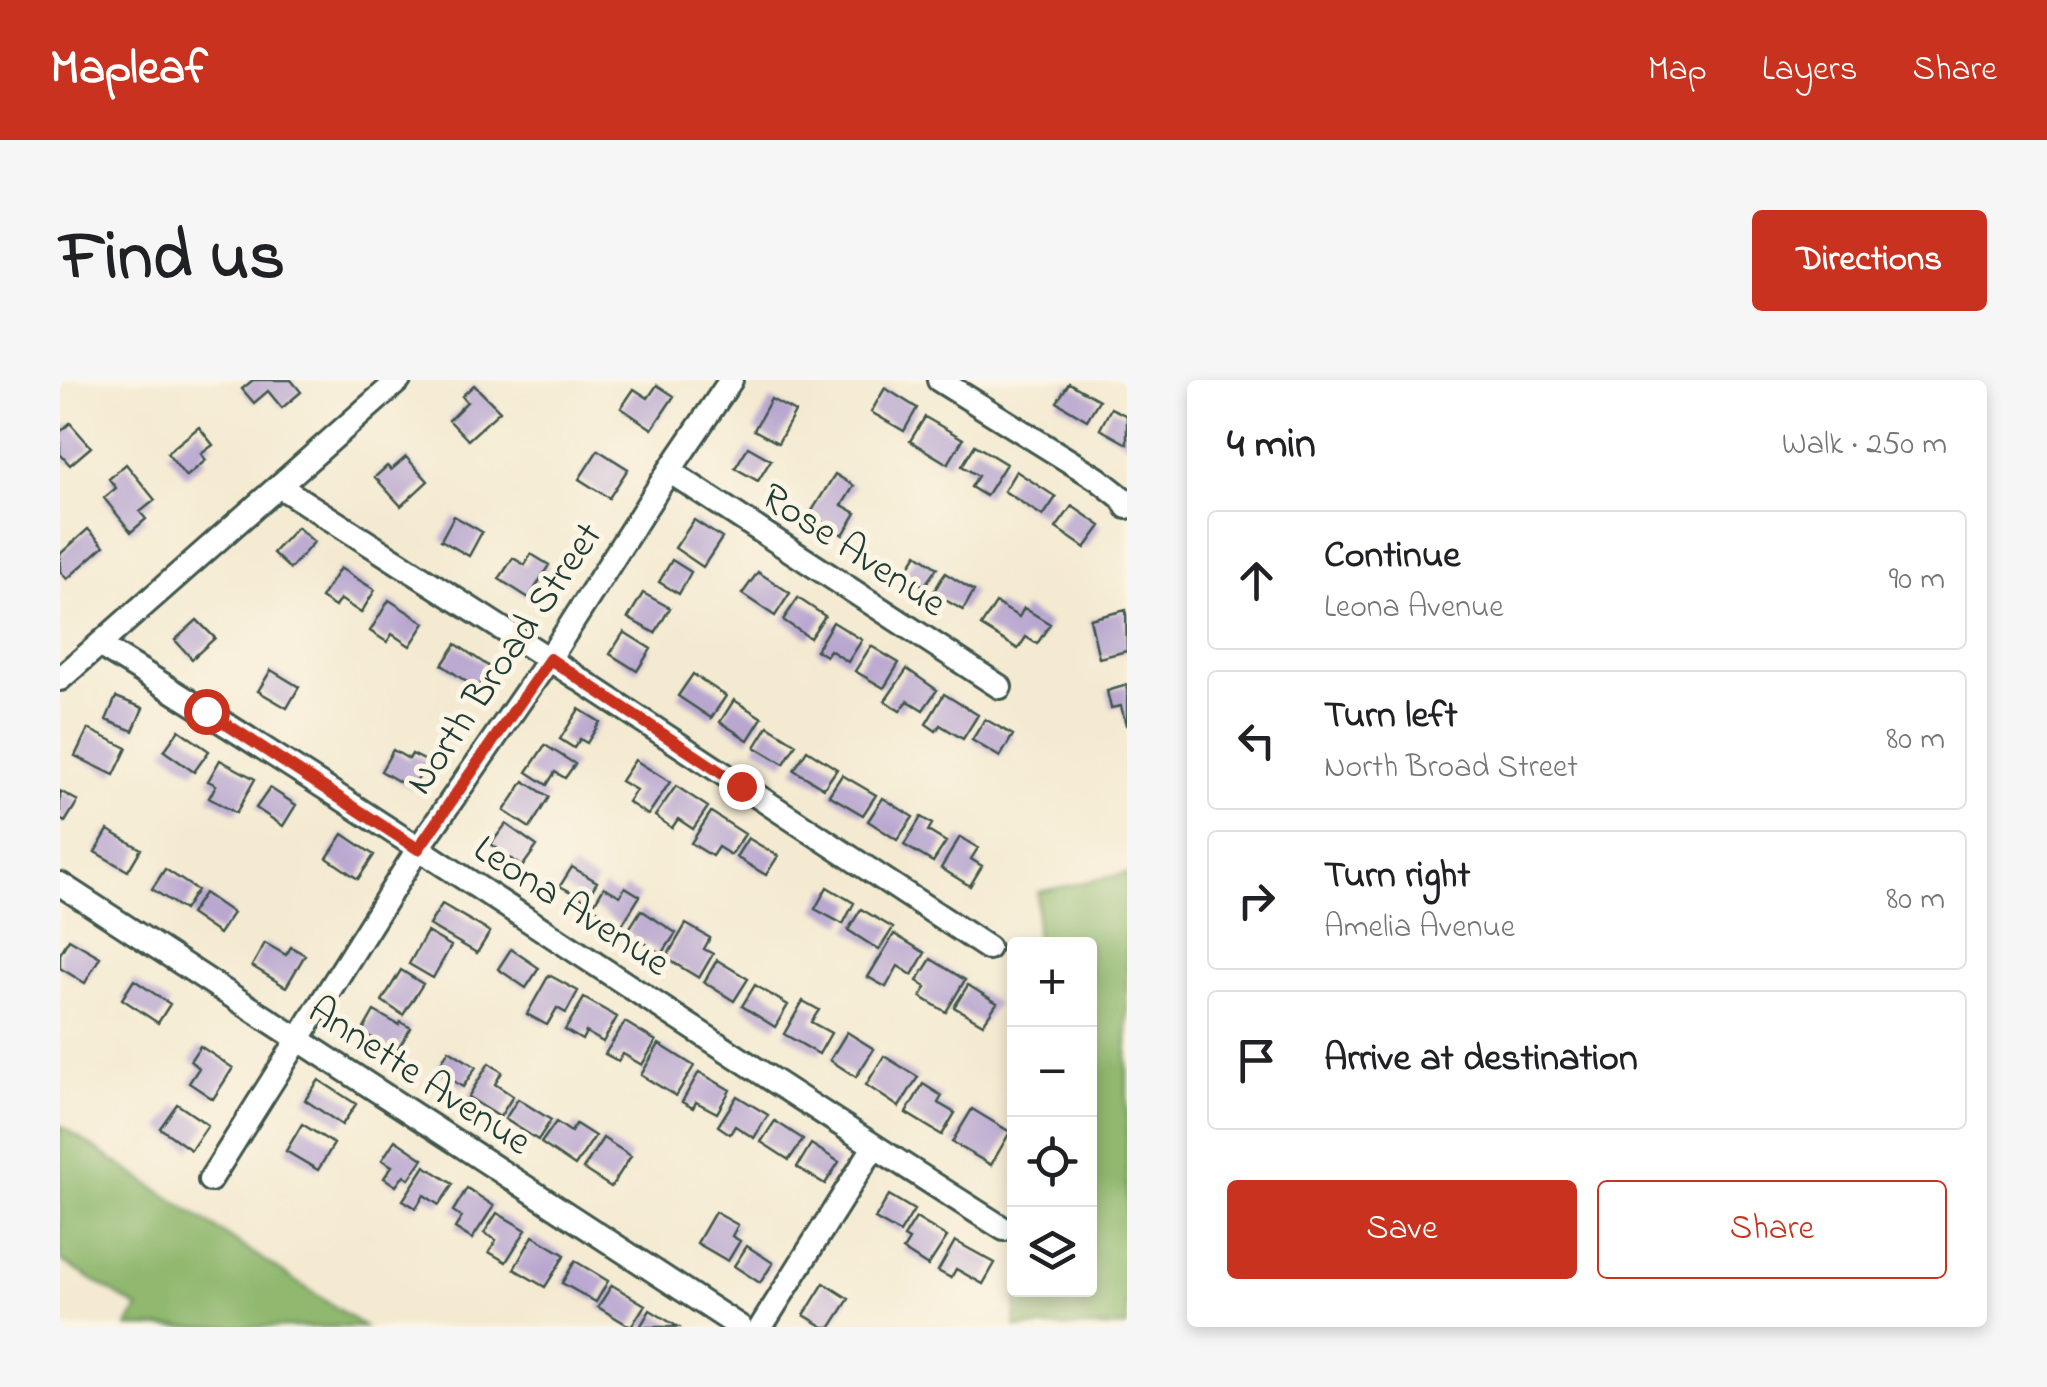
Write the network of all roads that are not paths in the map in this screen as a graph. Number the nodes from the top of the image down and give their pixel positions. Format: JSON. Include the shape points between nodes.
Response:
{"nodes":[{"id":1,"x":397,"y":380,"type":"edge"},
{"id":2,"x":731,"y":380,"type":"edge"},
{"id":3,"x":940,"y":380,"type":"edge"},
{"id":4,"x":669,"y":471,"type":"junction"},
{"id":5,"x":279,"y":486,"type":"junction"},
{"id":6,"x":1127,"y":507,"type":"edge"},
{"id":7,"x":98,"y":646,"type":"junction"},
{"id":8,"x":550,"y":659,"type":"junction"},
{"id":9,"x":60,"y":680,"type":"edge"},
{"id":10,"x":1000,"y":687,"type":"dead end"},
{"id":11,"x":418,"y":849,"type":"junction"},
{"id":12,"x":60,"y":884,"type":"edge"},
{"id":13,"x":988,"y":948,"type":"dead end"},
{"id":14,"x":297,"y":1038,"type":"junction"},
{"id":15,"x":874,"y":1147,"type":"junction"},
{"id":16,"x":210,"y":1180,"type":"dead end"},
{"id":17,"x":1004,"y":1229,"type":"dead end"},
{"id":18,"x":740,"y":1327,"type":"edge"},
{"id":19,"x":761,"y":1327,"type":"edge"}],
"edges":[{"from":1,"to":5,"type":"street"},
{"from":2,"to":4,"type":"street","name":"North Broad Street"},
{"from":3,"to":6,"type":"street","via":[[1098,480]]},
{"from":4,"to":8,"type":"street","name":"North Broad Street"},
{"from":4,"to":10,"type":"street","name":"Rose Avenue"},
{"from":5,"to":7,"type":"street"},
{"from":5,"to":8,"type":"street"},
{"from":7,"to":9,"type":"street"},
{"from":7,"to":11,"type":"street","name":"Leona Avenue"},
{"from":8,"to":11,"type":"street","name":"North Broad Street"},
{"from":8,"to":13,"type":"street"},
{"from":11,"to":14,"type":"street","name":"North Broad Street"},
{"from":11,"to":15,"type":"street","name":"Leona Avenue"},
{"from":12,"to":14,"type":"street","name":"Annette Avenue"},
{"from":14,"to":16,"type":"street","name":"North Broad Street"},
{"from":14,"to":18,"type":"street","name":"Annette Avenue"},
{"from":15,"to":17,"type":"street","name":"Leona Avenue"},
{"from":15,"to":19,"type":"street"}]}
